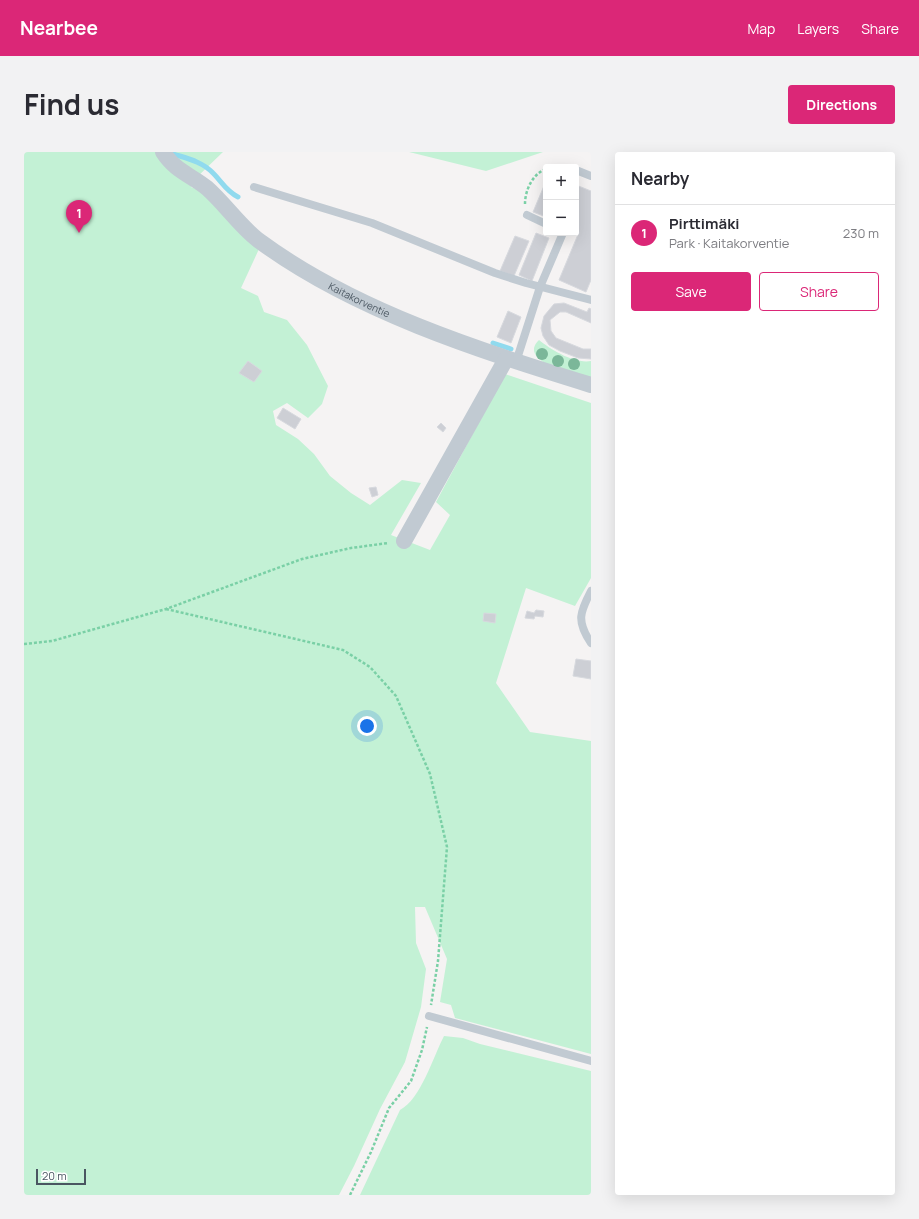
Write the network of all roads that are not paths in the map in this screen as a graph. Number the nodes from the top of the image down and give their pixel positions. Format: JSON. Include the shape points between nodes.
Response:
{"nodes":[{"id":1,"x":164,"y":152,"type":"edge"},
{"id":2,"x":579,"y":171,"type":"edge"},
{"id":3,"x":591,"y":176,"type":"edge"},
{"id":4,"x":254,"y":187,"type":"dead end"},
{"id":5,"x":528,"y":215,"type":"road end"},
{"id":6,"x":543,"y":222,"type":"edge"},
{"id":7,"x":562,"y":236,"type":"edge"},
{"id":8,"x":540,"y":287,"type":"junction"},
{"id":9,"x":591,"y":300,"type":"edge"},
{"id":10,"x":511,"y":361,"type":"junction"},
{"id":11,"x":591,"y":385,"type":"edge"},
{"id":12,"x":404,"y":541,"type":"road end"},
{"id":13,"x":591,"y":591,"type":"edge"},
{"id":14,"x":591,"y":642,"type":"edge"},
{"id":15,"x":429,"y":1016,"type":"road end"},
{"id":16,"x":591,"y":1061,"type":"edge"}],
"edges":[{"from":1,"to":10,"type":"street","name":"Kaitakorventie","via":[[177,169],[207,188],[257,239],[301,269],[373,307]]},
{"from":2,"to":3,"type":"lane"},
{"from":4,"to":8,"type":"lane","via":[[372,223],[495,273]]},
{"from":5,"to":6,"type":"lane"},
{"from":7,"to":8,"type":"lane"},
{"from":8,"to":9,"type":"lane"},
{"from":8,"to":10,"type":"lane"},
{"from":10,"to":11,"type":"street","name":"Kaitakorventie"},
{"from":10,"to":12,"type":"street"},
{"from":13,"to":14,"type":"lane","via":[[580,611],[584,633]]},
{"from":15,"to":16,"type":"lane"}]}
